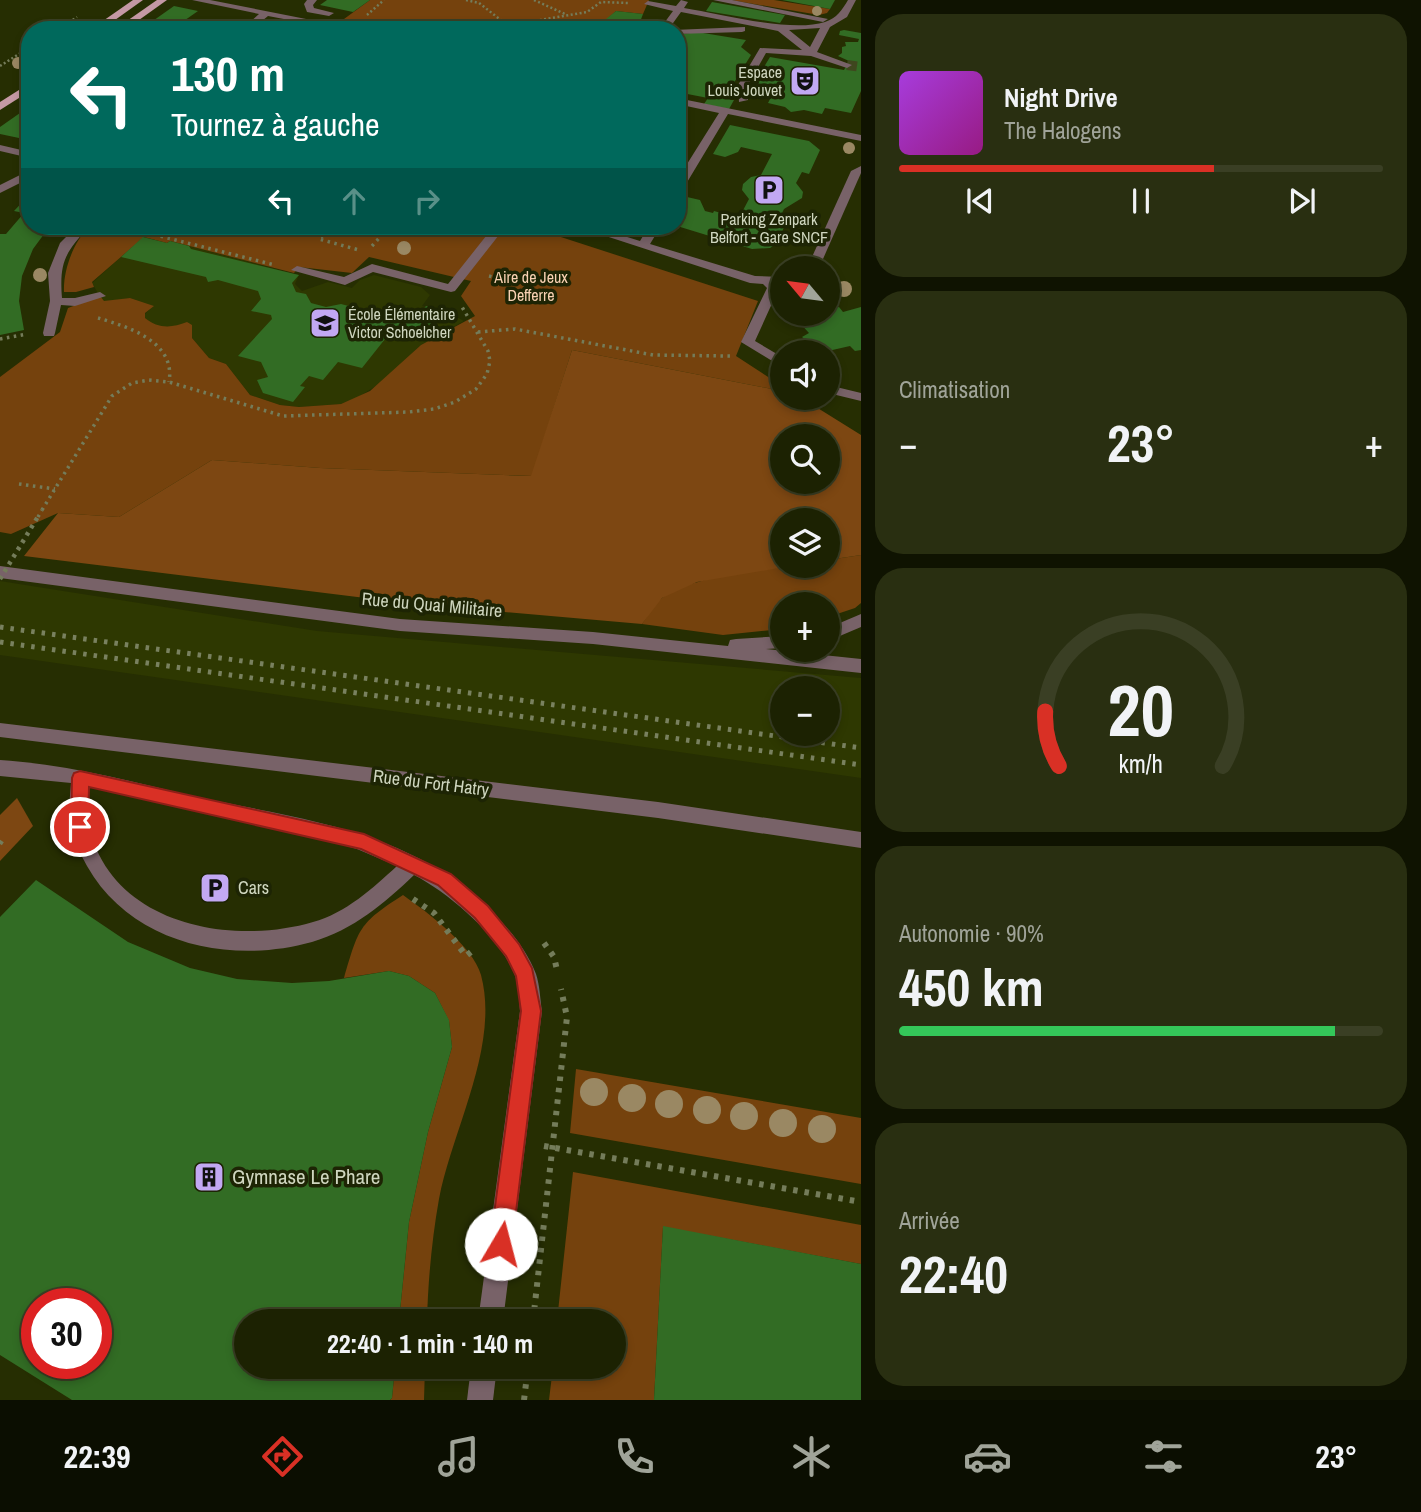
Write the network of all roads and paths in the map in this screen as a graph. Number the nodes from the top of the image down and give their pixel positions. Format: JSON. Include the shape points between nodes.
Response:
{"nodes":[{"id":1,"x":139,"y":0,"type":"edge"},
{"id":2,"x":163,"y":0,"type":"edge"},
{"id":3,"x":196,"y":0,"type":"edge"},
{"id":4,"x":313,"y":0,"type":"edge"},
{"id":5,"x":384,"y":0,"type":"edge"},
{"id":6,"x":468,"y":0,"type":"edge"},
{"id":7,"x":534,"y":0,"type":"edge"},
{"id":8,"x":717,"y":0,"type":"edge"},
{"id":9,"x":852,"y":0,"type":"edge"},
{"id":10,"x":600,"y":1,"type":"edge"},
{"id":11,"x":682,"y":3,"type":"edge"},
{"id":12,"x":648,"y":4,"type":"joint"},
{"id":13,"x":259,"y":14,"type":"junction"},
{"id":14,"x":567,"y":15,"type":"junction"},
{"id":15,"x":713,"y":16,"type":"junction"},
{"id":16,"x":108,"y":21,"type":"edge"},
{"id":17,"x":132,"y":21,"type":"edge"},
{"id":18,"x":253,"y":21,"type":"edge"},
{"id":19,"x":270,"y":21,"type":"edge"},
{"id":20,"x":323,"y":21,"type":"edge"},
{"id":21,"x":346,"y":21,"type":"edge"},
{"id":22,"x":363,"y":21,"type":"edge"},
{"id":23,"x":502,"y":21,"type":"edge"},
{"id":24,"x":531,"y":21,"type":"edge"},
{"id":25,"x":669,"y":21,"type":"edge"},
{"id":26,"x":830,"y":25,"type":"junction"},
{"id":27,"x":779,"y":27,"type":"junction"},
{"id":28,"x":733,"y":29,"type":"junction"},
{"id":29,"x":686,"y":31,"type":"edge"},
{"id":30,"x":743,"y":36,"type":"dead end"},
{"id":31,"x":753,"y":43,"type":"dead end"},
{"id":32,"x":764,"y":50,"type":"junction"},
{"id":33,"x":812,"y":52,"type":"junction"},
{"id":34,"x":21,"y":53,"type":"edge"},
{"id":35,"x":847,"y":65,"type":"tunnel mouth"},
{"id":36,"x":0,"y":66,"type":"edge"},
{"id":37,"x":21,"y":92,"type":"edge"},
{"id":38,"x":743,"y":100,"type":"dead end"},
{"id":39,"x":686,"y":103,"type":"edge"},
{"id":40,"x":0,"y":107,"type":"edge"},
{"id":41,"x":725,"y":111,"type":"junction"},
{"id":42,"x":861,"y":138,"type":"edge"},
{"id":43,"x":0,"y":148,"type":"edge"},
{"id":44,"x":21,"y":153,"type":"edge"},
{"id":45,"x":861,"y":169,"type":"edge"},
{"id":46,"x":686,"y":174,"type":"edge"},
{"id":47,"x":21,"y":178,"type":"edge"},
{"id":48,"x":0,"y":190,"type":"edge"},
{"id":49,"x":74,"y":235,"type":"edge"},
{"id":50,"x":156,"y":235,"type":"edge"},
{"id":51,"x":323,"y":235,"type":"edge"},
{"id":52,"x":382,"y":235,"type":"edge"},
{"id":53,"x":492,"y":235,"type":"edge"},
{"id":54,"x":610,"y":235,"type":"edge"},
{"id":55,"x":649,"y":235,"type":"edge"},
{"id":56,"x":643,"y":245,"type":"junction"},
{"id":57,"x":818,"y":256,"type":"edge"},
{"id":58,"x":297,"y":270,"type":"joint"},
{"id":59,"x":767,"y":281,"type":"joint"},
{"id":60,"x":451,"y":288,"type":"junction"},
{"id":61,"x":100,"y":296,"type":"dead end"},
{"id":62,"x":56,"y":301,"type":"junction"},
{"id":63,"x":110,"y":321,"type":"dead end"},
{"id":64,"x":478,"y":332,"type":"junction"},
{"id":65,"x":49,"y":333,"type":"dead end"},
{"id":66,"x":748,"y":342,"type":"junction"},
{"id":67,"x":770,"y":356,"type":"edge"},
{"id":68,"x":169,"y":382,"type":"junction"},
{"id":69,"x":840,"y":391,"type":"edge"},
{"id":70,"x":861,"y":397,"type":"edge"},
{"id":71,"x":19,"y":484,"type":"dead end"},
{"id":72,"x":55,"y":489,"type":"junction"},
{"id":73,"x":0,"y":572,"type":"edge"},
{"id":74,"x":0,"y":579,"type":"edge"},
{"id":75,"x":861,"y":620,"type":"edge"},
{"id":76,"x":840,"y":630,"type":"edge"},
{"id":77,"x":770,"y":643,"type":"edge"},
{"id":78,"x":687,"y":648,"type":"junction"},
{"id":79,"x":861,"y":666,"type":"edge"},
{"id":80,"x":0,"y":730,"type":"edge"},
{"id":81,"x":0,"y":768,"type":"edge"},
{"id":82,"x":80,"y":778,"type":"junction"},
{"id":83,"x":861,"y":840,"type":"edge"},
{"id":84,"x":413,"y":863,"type":"junction"},
{"id":85,"x":391,"y":884,"type":"junction"},
{"id":86,"x":497,"y":931,"type":"junction"},
{"id":87,"x":539,"y":935,"type":"dead end"},
{"id":88,"x":515,"y":1140,"type":"junction"},
{"id":89,"x":554,"y":1148,"type":"junction"},
{"id":90,"x":861,"y":1202,"type":"edge"},
{"id":91,"x":493,"y":1309,"type":"edge"},
{"id":92,"x":534,"y":1309,"type":"edge"},
{"id":93,"x":483,"y":1379,"type":"edge"},
{"id":94,"x":527,"y":1379,"type":"edge"},
{"id":95,"x":480,"y":1400,"type":"edge"},
{"id":96,"x":524,"y":1400,"type":"edge"}],
"edges":[{"from":1,"to":16,"type":"main road"},
{"from":2,"to":17,"type":"main road"},
{"from":3,"to":13,"type":"street"},
{"from":4,"to":21,"type":"street","via":[[308,4],[310,10]]},
{"from":5,"to":22,"type":"path"},
{"from":6,"to":23,"type":"path"},
{"from":7,"to":14,"type":"path"},
{"from":8,"to":26,"type":"street","via":[[820,18]]},
{"from":9,"to":26,"type":"street","via":[[844,15]]},
{"from":10,"to":12,"type":"path"},
{"from":10,"to":14,"type":"path","via":[[587,12]]},
{"from":11,"to":12,"type":"street"},
{"from":11,"to":15,"type":"street"},
{"from":11,"to":25,"type":"street"},
{"from":13,"to":18,"type":"street"},
{"from":13,"to":19,"type":"street"},
{"from":13,"to":20,"type":"street"},
{"from":14,"to":24,"type":"path"},
{"from":15,"to":27,"type":"street"},
{"from":15,"to":28,"type":"street"},
{"from":26,"to":27,"type":"street"},
{"from":26,"to":33,"type":"street"},
{"from":27,"to":28,"type":"street"},
{"from":27,"to":33,"type":"street"},
{"from":28,"to":29,"type":"street"},
{"from":28,"to":30,"type":"street"},
{"from":31,"to":32,"type":"street"},
{"from":32,"to":33,"type":"street"},
{"from":32,"to":38,"type":"street","via":[[743,85]]},
{"from":33,"to":35,"type":"street"},
{"from":34,"to":36,"type":"path"},
{"from":37,"to":40,"type":"main road"},
{"from":39,"to":41,"type":"street"},
{"from":41,"to":42,"type":"street"},
{"from":41,"to":46,"type":"street"},
{"from":43,"to":44,"type":"street"},
{"from":45,"to":57,"type":"street","via":[[856,171]]},
{"from":47,"to":48,"type":"street"},
{"from":49,"to":62,"type":"street","via":[[54,273]]},
{"from":50,"to":58,"type":"path"},
{"from":51,"to":52,"type":"path","via":[[319,239],[367,252]]},
{"from":53,"to":60,"type":"street"},
{"from":54,"to":56,"type":"street"},
{"from":55,"to":56,"type":"street"},
{"from":56,"to":59,"type":"street"},
{"from":58,"to":60,"type":"street","via":[[345,281],[372,268]]},
{"from":59,"to":66,"type":"street","via":[[773,288]]},
{"from":60,"to":64,"type":"path"},
{"from":61,"to":62,"type":"street"},
{"from":62,"to":65,"type":"street"},
{"from":63,"to":68,"type":"path","via":[[161,350],[172,362]]},
{"from":64,"to":66,"type":"path","via":[[515,329],[653,355],[696,357],[736,356]]},
{"from":64,"to":68,"type":"path","via":[[488,351],[487,374],[476,389],[434,409],[283,416]]},
{"from":66,"to":67,"type":"street"},
{"from":68,"to":72,"type":"path","via":[[132,383],[112,396]]},
{"from":69,"to":70,"type":"street"},
{"from":71,"to":72,"type":"path"},
{"from":72,"to":74,"type":"path","bridge":true},
{"from":73,"to":78,"type":"street","name":"Rue du Quai Militaire","via":[[400,625]]},
{"from":75,"to":76,"type":"street"},
{"from":77,"to":78,"type":"street"},
{"from":78,"to":79,"type":"street","name":"Rue du Quai Militaire"},
{"from":80,"to":83,"type":"street","name":"Rue du Fort Hatry","via":[[644,808]]},
{"from":81,"to":82,"type":"street","via":[[31,768]]},
{"from":82,"to":84,"type":"street","via":[[364,842]]},
{"from":82,"to":85,"type":"street","via":[[80,827],[99,873],[136,911],[189,936],[251,943],[314,932],[370,903]]},
{"from":84,"to":85,"type":"street"},
{"from":84,"to":86,"type":"street","via":[[444,879]]},
{"from":85,"to":86,"type":"path","via":[[434,913],[466,956]]},
{"from":86,"to":88,"type":"street","via":[[526,975],[531,1011]]},
{"from":87,"to":89,"type":"path","via":[[554,957],[566,1017]]},
{"from":88,"to":89,"type":"path"},
{"from":88,"to":91,"type":"street"},
{"from":89,"to":90,"type":"path"},
{"from":89,"to":92,"type":"path"},
{"from":93,"to":95,"type":"street"},
{"from":94,"to":96,"type":"path"}]}
